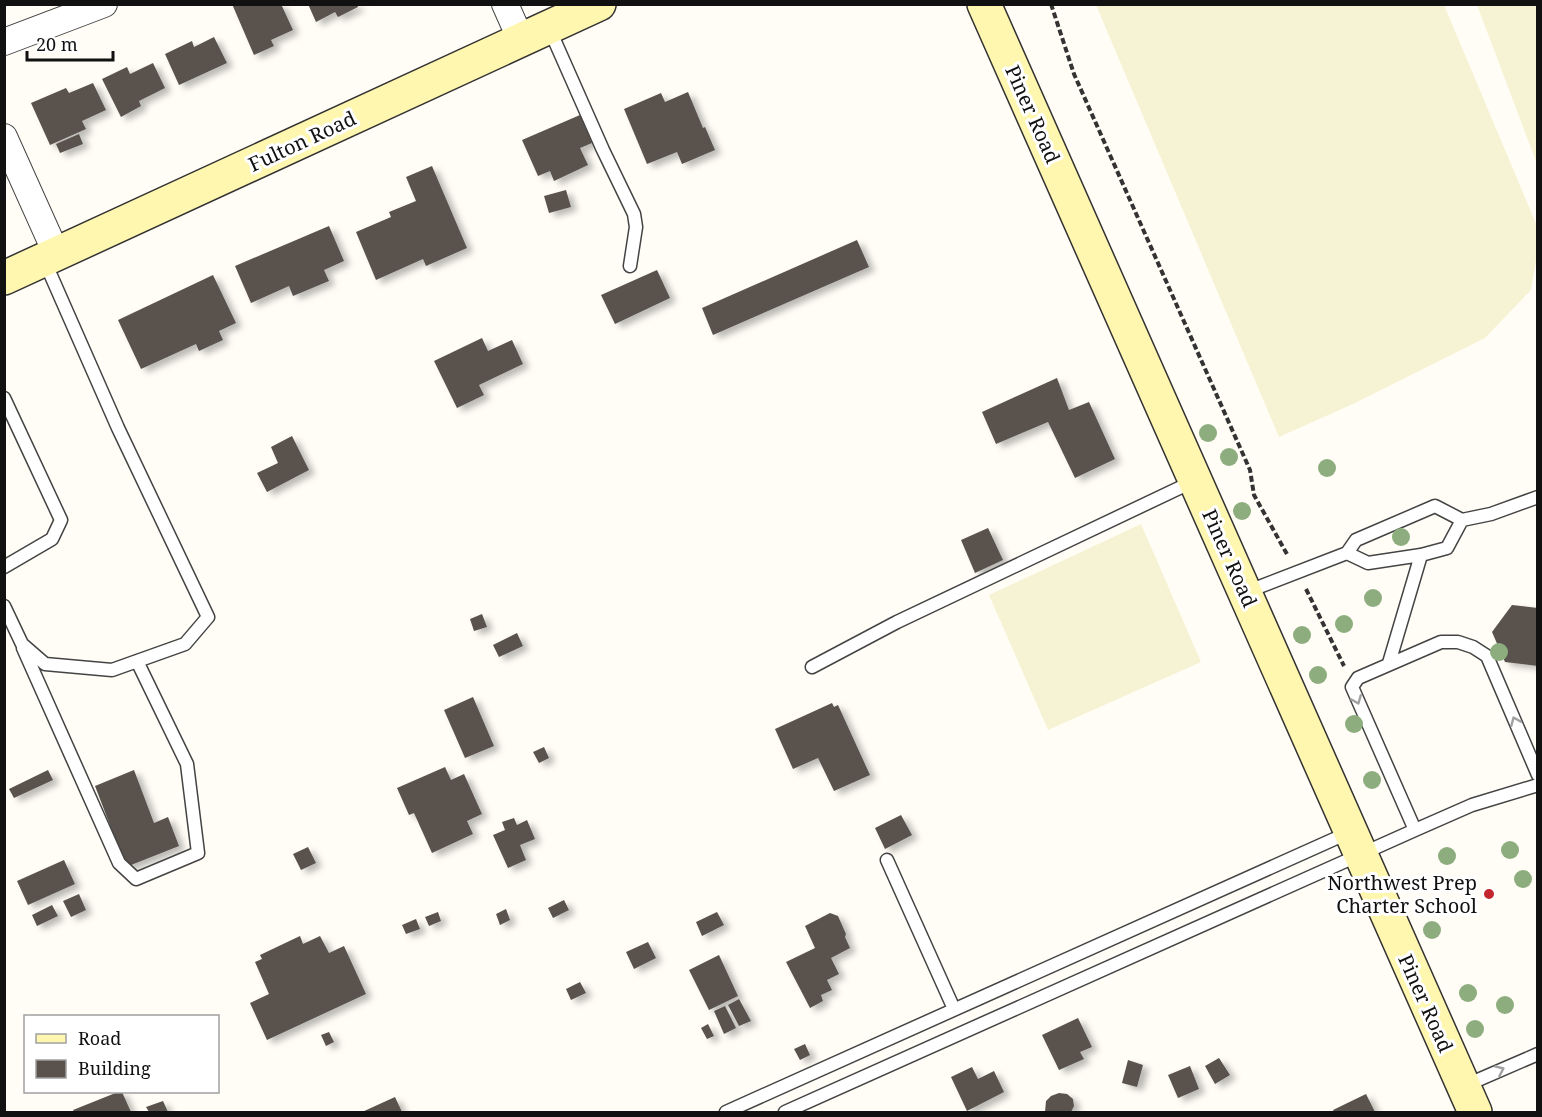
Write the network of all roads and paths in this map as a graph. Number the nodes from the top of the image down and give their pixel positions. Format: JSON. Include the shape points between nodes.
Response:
{"nodes":[{"id":1,"x":104,"y":4,"type":"edge"},
{"id":2,"x":505,"y":4,"type":"edge"},
{"id":3,"x":599,"y":4,"type":"edge"},
{"id":4,"x":984,"y":4,"type":"edge"},
{"id":5,"x":1051,"y":4,"type":"edge"},
{"id":6,"x":535,"y":33,"type":"junction"},
{"id":7,"x":4,"y":42,"type":"edge"},
{"id":8,"x":4,"y":137,"type":"edge"},
{"id":9,"x":50,"y":258,"type":"junction"},
{"id":10,"x":630,"y":266,"type":"dead end"},
{"id":11,"x":4,"y":278,"type":"edge"},
{"id":12,"x":4,"y":398,"type":"edge"},
{"id":13,"x":1195,"y":481,"type":"junction"},
{"id":14,"x":1538,"y":497,"type":"edge"},
{"id":15,"x":1462,"y":520,"type":"junction"},
{"id":16,"x":1347,"y":554,"type":"junction"},
{"id":17,"x":1421,"y":555,"type":"junction"},
{"id":18,"x":4,"y":567,"type":"edge"},
{"id":19,"x":1297,"y":573,"type":"junction"},
{"id":20,"x":1245,"y":592,"type":"junction"},
{"id":21,"x":4,"y":606,"type":"edge"},
{"id":22,"x":22,"y":644,"type":"junction"},
{"id":23,"x":137,"y":661,"type":"junction"},
{"id":24,"x":1389,"y":663,"type":"junction"},
{"id":25,"x":812,"y":667,"type":"dead end"},
{"id":26,"x":1352,"y":687,"type":"junction"},
{"id":27,"x":1538,"y":775,"type":"edge"},
{"id":28,"x":1538,"y":785,"type":"edge"},
{"id":29,"x":1415,"y":830,"type":"junction"},
{"id":30,"x":1356,"y":843,"type":"junction"},
{"id":31,"x":888,"y":860,"type":"dead end"},
{"id":32,"x":954,"y":1009,"type":"junction"},
{"id":33,"x":1538,"y":1054,"type":"edge"},
{"id":34,"x":1469,"y":1099,"type":"edge"},
{"id":35,"x":726,"y":1113,"type":"edge"},
{"id":36,"x":785,"y":1113,"type":"edge"}],
"edges":[{"from":1,"to":7,"type":"street"},
{"from":2,"to":6,"type":"street"},
{"from":3,"to":6,"type":"street","name":"Fulton Road"},
{"from":4,"to":13,"type":"street","name":"Piner Road"},
{"from":5,"to":19,"type":"path","via":[[1074,74],[1251,471],[1254,495]]},
{"from":6,"to":9,"type":"street","name":"Fulton Road"},
{"from":6,"to":10,"type":"lane","via":[[603,150],[634,214]]},
{"from":8,"to":9,"type":"street"},
{"from":9,"to":11,"type":"street","name":"Fulton Road"},
{"from":9,"to":23,"type":"lane","via":[[118,428],[208,617],[185,644]]},
{"from":12,"to":18,"type":"lane","via":[[61,520],[52,539]]},
{"from":13,"to":20,"type":"street","name":"Piner Road"},
{"from":13,"to":25,"type":"lane","via":[[897,622]]},
{"from":14,"to":15,"type":"lane"},
{"from":15,"to":16,"type":"lane","via":[[1435,506],[1356,540]]},
{"from":15,"to":17,"type":"lane","via":[[1447,548]]},
{"from":16,"to":17,"type":"lane","via":[[1368,563]]},
{"from":16,"to":19,"type":"lane"},
{"from":17,"to":24,"type":"lane"},
{"from":19,"to":20,"type":"lane"},
{"from":19,"to":26,"type":"path"},
{"from":20,"to":30,"type":"street","name":"Piner Road"},
{"from":21,"to":22,"type":"lane"},
{"from":22,"to":23,"type":"lane","via":[[45,664],[112,670]]},
{"from":22,"to":23,"type":"lane","via":[[119,863],[136,879],[198,853],[186,764]]},
{"from":24,"to":26,"type":"lane","via":[[1358,678]]},
{"from":27,"to":24,"type":"lane","one_way":true,"via":[[1487,656],[1458,642],[1441,642]]},
{"from":26,"to":29,"type":"lane","one_way":true},
{"from":28,"to":29,"type":"lane","via":[[1472,805]]},
{"from":29,"to":30,"type":"lane"},
{"from":30,"to":32,"type":"lane"},
{"from":30,"to":34,"type":"street","name":"Piner Road"},
{"from":30,"to":36,"type":"lane"},
{"from":31,"to":32,"type":"lane"},
{"from":32,"to":35,"type":"lane"},
{"from":34,"to":33,"type":"lane","one_way":true}]}
